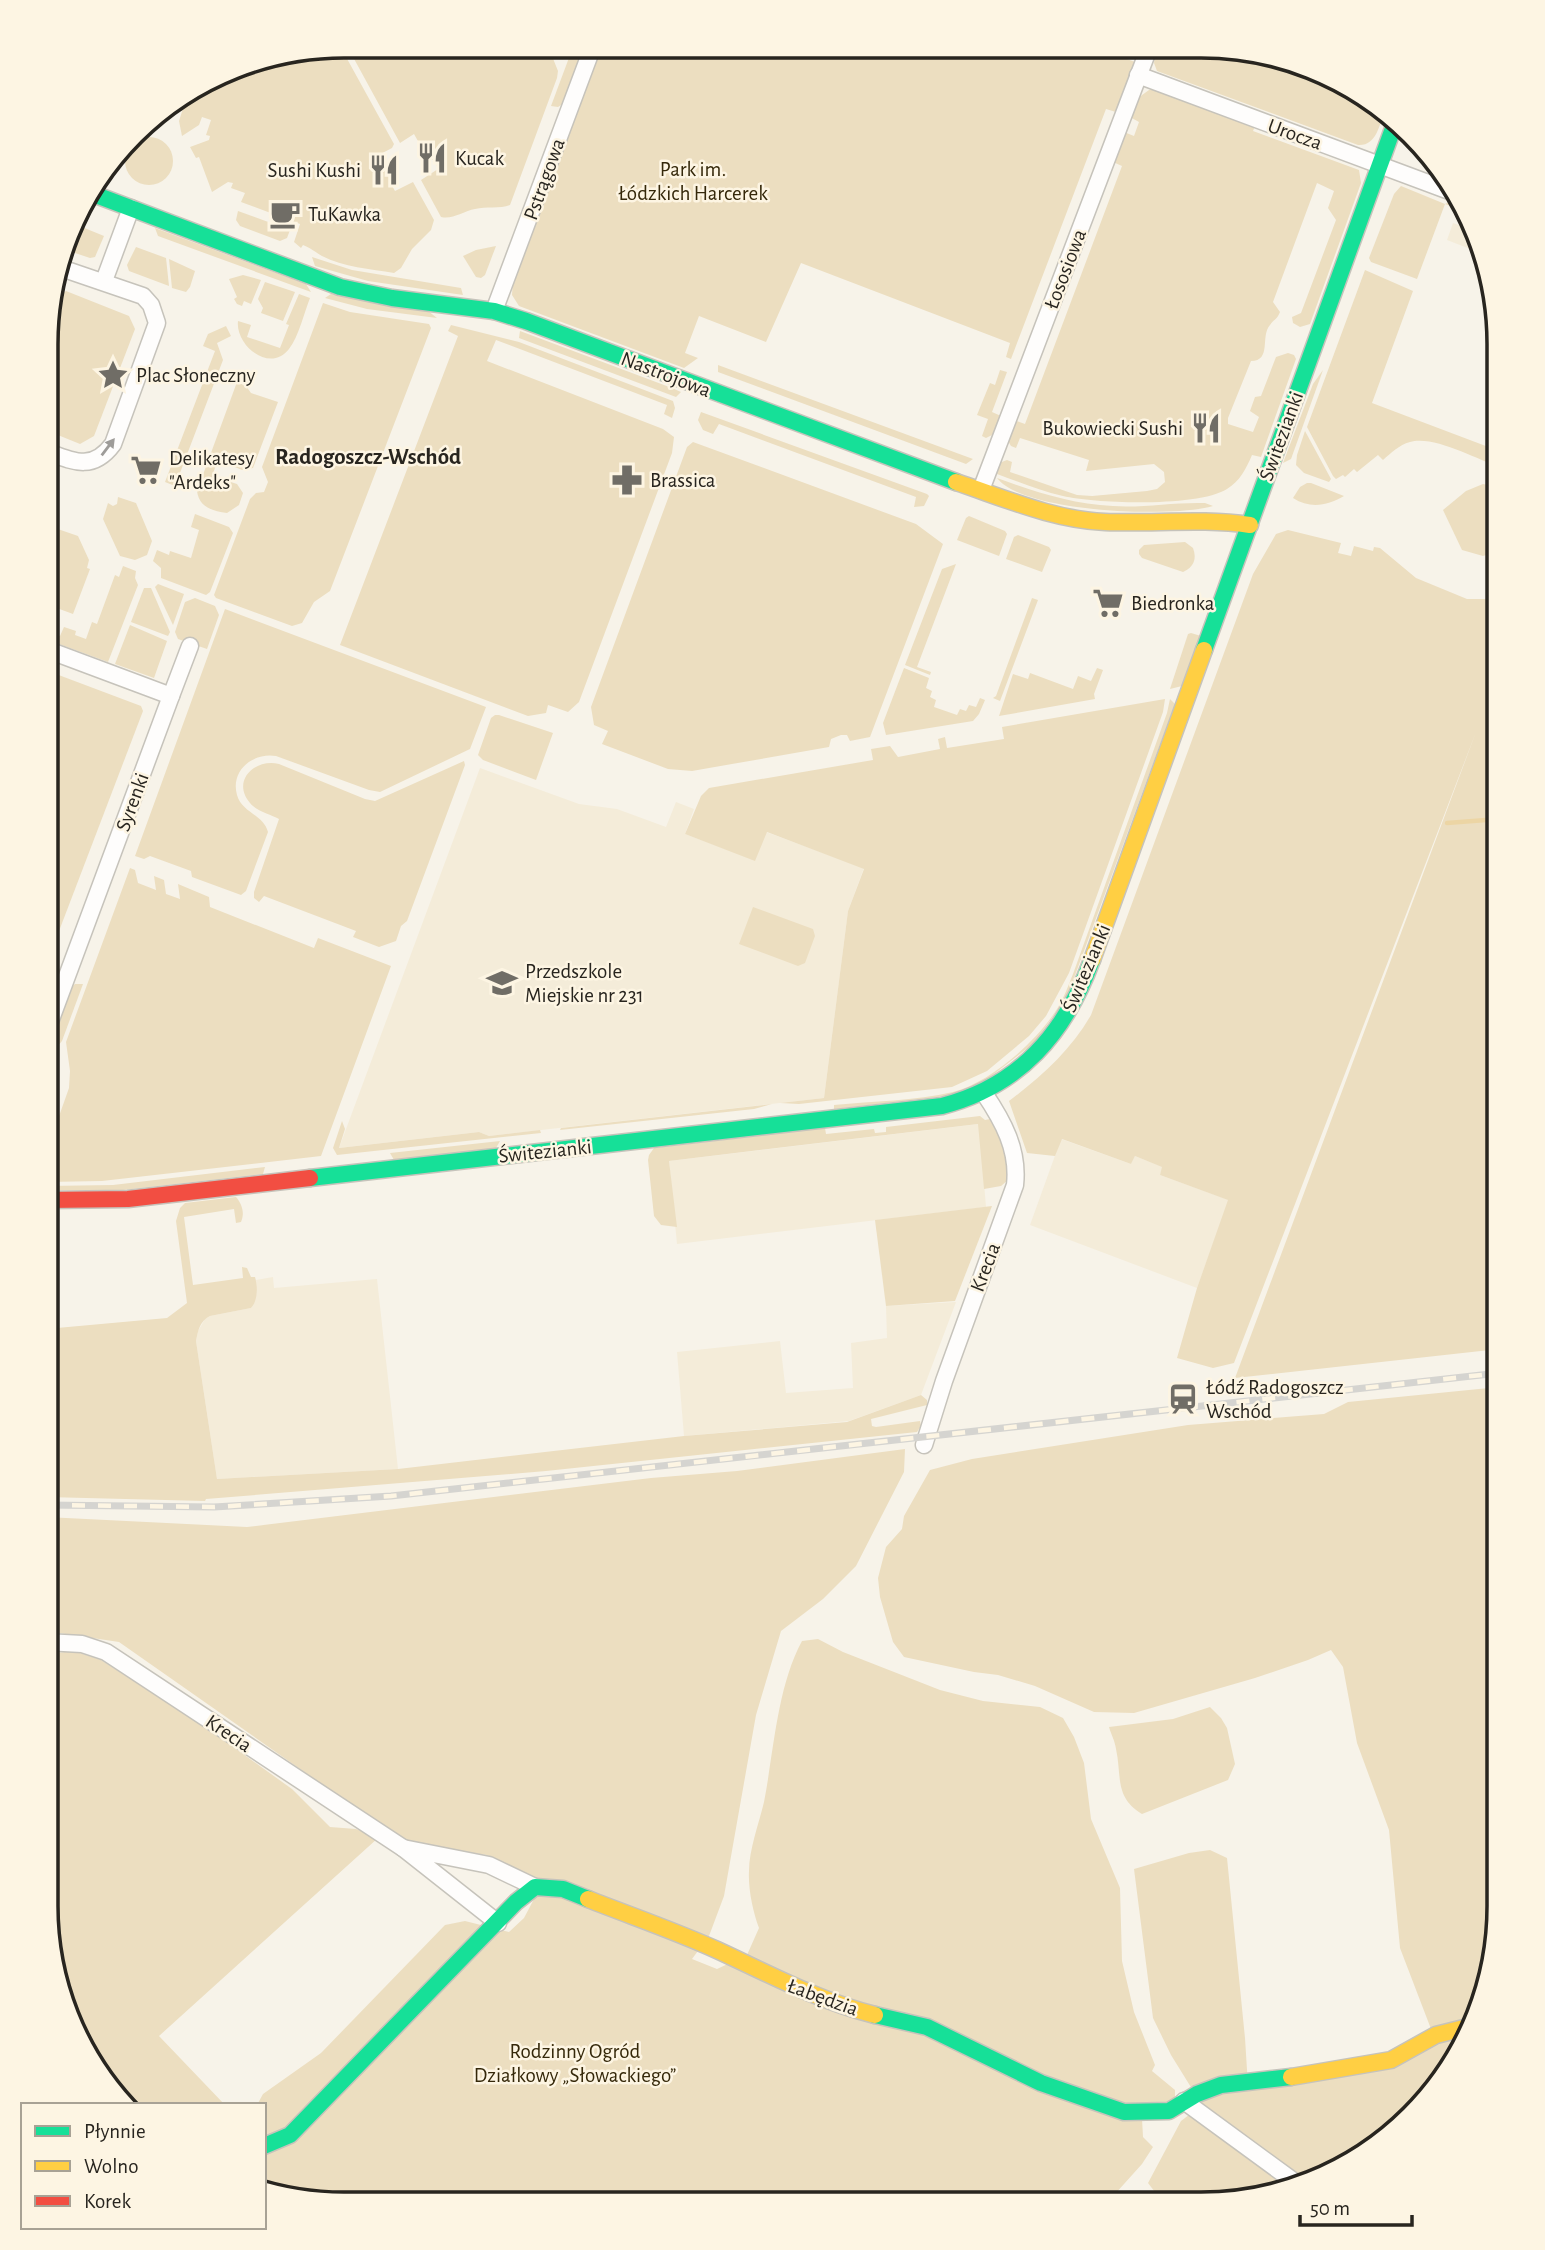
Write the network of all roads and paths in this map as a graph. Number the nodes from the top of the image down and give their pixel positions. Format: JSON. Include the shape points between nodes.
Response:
{"nodes":[{"id":1,"x":589,"y":58,"type":"edge"},
{"id":2,"x":1145,"y":58,"type":"edge"},
{"id":3,"x":1138,"y":75,"type":"junction"},
{"id":4,"x":1392,"y":131,"type":"edge"},
{"id":5,"x":1380,"y":166,"type":"junction"},
{"id":6,"x":1441,"y":188,"type":"edge"},
{"id":7,"x":99,"y":196,"type":"edge"},
{"id":8,"x":131,"y":208,"type":"junction"},
{"id":9,"x":67,"y":270,"type":"edge"},
{"id":10,"x":104,"y":281,"type":"junction"},
{"id":11,"x":494,"y":311,"type":"junction"},
{"id":12,"x":58,"y":455,"type":"edge"},
{"id":13,"x":981,"y":490,"type":"junction"},
{"id":14,"x":1250,"y":525,"type":"junction"},
{"id":15,"x":190,"y":646,"type":"dead end"},
{"id":16,"x":58,"y":654,"type":"edge"},
{"id":17,"x":171,"y":696,"type":"junction"},
{"id":18,"x":58,"y":1000,"type":"edge"},
{"id":19,"x":984,"y":1093,"type":"junction"},
{"id":20,"x":58,"y":1200,"type":"edge"},
{"id":21,"x":925,"y":1445,"type":"dead end"},
{"id":22,"x":58,"y":1643,"type":"edge"},
{"id":23,"x":403,"y":1848,"type":"junction"},
{"id":24,"x":535,"y":1887,"type":"junction"},
{"id":25,"x":498,"y":1923,"type":"junction"},
{"id":26,"x":1460,"y":2029,"type":"edge"},
{"id":27,"x":1184,"y":2101,"type":"junction"},
{"id":28,"x":266,"y":2145,"type":"edge"},
{"id":29,"x":1289,"y":2178,"type":"edge"}],
"edges":[{"from":1,"to":11,"type":"street","name":"Pstrągowa"},
{"from":2,"to":3,"type":"street","name":"Łososiowa"},
{"from":3,"to":5,"type":"street","name":"Urocza"},
{"from":3,"to":13,"type":"street","name":"Łososiowa"},
{"from":4,"to":5,"type":"street","name":"Świtezianki"},
{"from":5,"to":6,"type":"street","name":"Urocza"},
{"from":5,"to":14,"type":"street","name":"Świtezianki"},
{"from":7,"to":8,"type":"street","name":"Nastrojowa"},
{"from":8,"to":10,"type":"street"},
{"from":8,"to":11,"type":"street","name":"Nastrojowa","via":[[340,287]]},
{"from":9,"to":10,"type":"street"},
{"from":12,"to":10,"type":"street","one_way":true,"via":[[90,462],[113,444],[156,330],[156,314],[147,300]]},
{"from":11,"to":13,"type":"street","name":"Nastrojowa"},
{"from":13,"to":14,"type":"street","name":"Nastrojowa","via":[[1054,515],[1094,521],[1209,520]]},
{"from":14,"to":19,"type":"street","name":"Świtezianki","via":[[1079,993],[1047,1042]]},
{"from":15,"to":17,"type":"street","name":"Syrenki"},
{"from":16,"to":17,"type":"street"},
{"from":17,"to":18,"type":"street","name":"Syrenki"},
{"from":19,"to":20,"type":"street","name":"Świtezianki","via":[[942,1106],[128,1199]]},
{"from":19,"to":21,"type":"street","name":"Krecia","via":[[1014,1151],[1015,1185]]},
{"from":22,"to":23,"type":"street","name":"Krecia","via":[[106,1651]]},
{"from":23,"to":24,"type":"street","name":"Krecia","via":[[477,1861]]},
{"from":23,"to":25,"type":"street","name":"Krecia"},
{"from":24,"to":25,"type":"street"},
{"from":24,"to":27,"type":"street","name":"Łabędzia","via":[[563,1889],[851,2009],[927,2027],[1041,2083],[1124,2112],[1169,2111]]},
{"from":25,"to":28,"type":"street","via":[[289,2135]]},
{"from":26,"to":27,"type":"street","name":"Łabędzia","via":[[1436,2035],[1391,2060],[1222,2085]]},
{"from":27,"to":29,"type":"street"}]}
